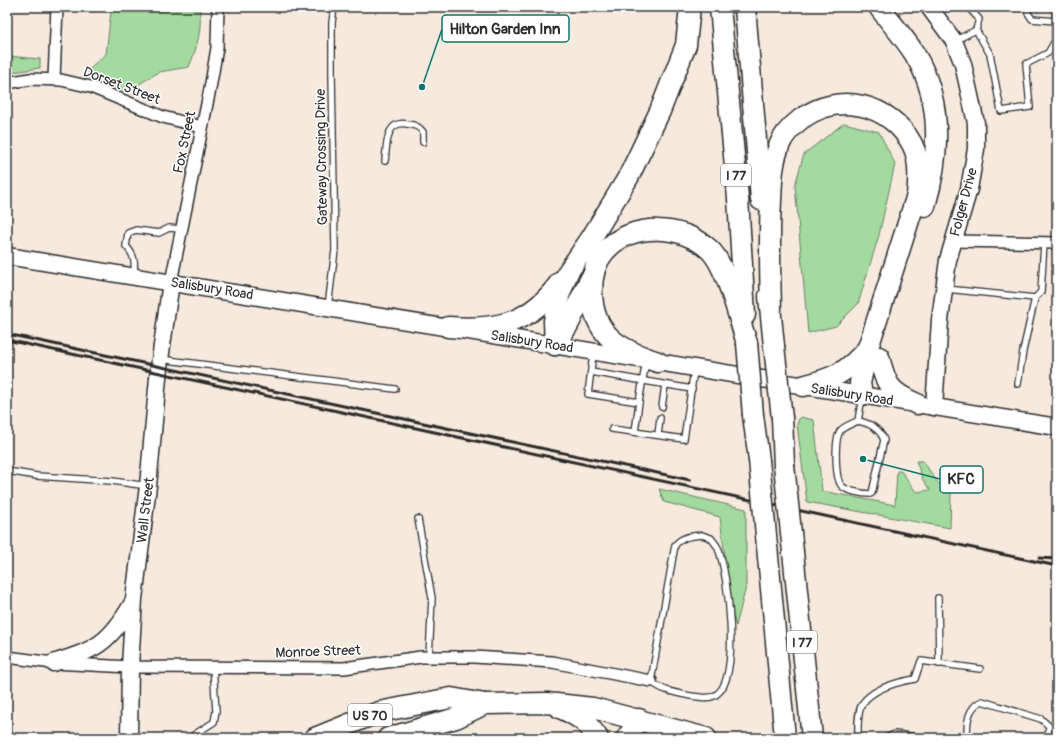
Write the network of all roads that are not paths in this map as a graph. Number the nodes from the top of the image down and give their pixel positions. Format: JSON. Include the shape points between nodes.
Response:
{"nodes":[{"id":1,"x":57,"y":7,"type":"edge"},
{"id":2,"x":218,"y":7,"type":"edge"},
{"id":3,"x":334,"y":7,"type":"edge"},
{"id":4,"x":690,"y":7,"type":"edge"},
{"id":5,"x":720,"y":7,"type":"edge"},
{"id":6,"x":746,"y":7,"type":"edge"},
{"id":7,"x":879,"y":7,"type":"edge"},
{"id":8,"x":929,"y":7,"type":"edge"},
{"id":9,"x":968,"y":7,"type":"edge"},
{"id":10,"x":1028,"y":7,"type":"edge"},
{"id":11,"x":1056,"y":7,"type":"edge"},
{"id":12,"x":1055,"y":22,"type":"junction"},
{"id":13,"x":976,"y":30,"type":"junction"},
{"id":14,"x":954,"y":41,"type":"junction"},
{"id":15,"x":54,"y":79,"type":"junction"},
{"id":16,"x":7,"y":83,"type":"edge"},
{"id":17,"x":202,"y":127,"type":"junction"},
{"id":18,"x":423,"y":142,"type":"dead end"},
{"id":19,"x":385,"y":161,"type":"dead end"},
{"id":20,"x":181,"y":229,"type":"junction"},
{"id":21,"x":953,"y":241,"type":"junction"},
{"id":22,"x":1044,"y":243,"type":"junction"},
{"id":23,"x":1057,"y":243,"type":"edge"},
{"id":24,"x":7,"y":256,"type":"edge"},
{"id":25,"x":594,"y":269,"type":"junction"},
{"id":26,"x":568,"y":272,"type":"junction"},
{"id":27,"x":134,"y":276,"type":"junction"},
{"id":28,"x":171,"y":282,"type":"junction"},
{"id":29,"x":944,"y":288,"type":"junction"},
{"id":30,"x":1035,"y":298,"type":"junction"},
{"id":31,"x":328,"y":307,"type":"junction"},
{"id":32,"x":771,"y":309,"type":"junction"},
{"id":33,"x":448,"y":327,"type":"junction"},
{"id":34,"x":747,"y":343,"type":"junction"},
{"id":35,"x":555,"y":345,"type":"junction"},
{"id":36,"x":594,"y":351,"type":"junction"},
{"id":37,"x":873,"y":352,"type":"junction"},
{"id":38,"x":160,"y":359,"type":"junction"},
{"id":39,"x":652,"y":361,"type":"junction"},
{"id":40,"x":695,"y":368,"type":"junction"},
{"id":41,"x":591,"y":372,"type":"junction"},
{"id":42,"x":643,"y":381,"type":"junction"},
{"id":43,"x":1018,"y":384,"type":"dead end"},
{"id":44,"x":665,"y":385,"type":"junction"},
{"id":45,"x":802,"y":386,"type":"junction"},
{"id":46,"x":395,"y":389,"type":"dead end"},
{"id":47,"x":692,"y":390,"type":"junction"},
{"id":48,"x":862,"y":395,"type":"junction"},
{"id":49,"x":639,"y":402,"type":"junction"},
{"id":50,"x":926,"y":406,"type":"junction"},
{"id":51,"x":662,"y":407,"type":"dead end"},
{"id":52,"x":660,"y":418,"type":"dead end"},
{"id":53,"x":858,"y":421,"type":"junction"},
{"id":54,"x":1057,"y":427,"type":"edge"},
{"id":55,"x":612,"y":429,"type":"dead end"},
{"id":56,"x":635,"y":432,"type":"junction"},
{"id":57,"x":658,"y":435,"type":"junction"},
{"id":58,"x":7,"y":471,"type":"edge"},
{"id":59,"x":148,"y":486,"type":"junction"},
{"id":60,"x":418,"y":518,"type":"dead end"},
{"id":61,"x":938,"y":598,"type":"dead end"},
{"id":62,"x":134,"y":599,"type":"junction"},
{"id":63,"x":7,"y":657,"type":"edge"},
{"id":64,"x":430,"y":657,"type":"junction"},
{"id":65,"x":53,"y":663,"type":"junction"},
{"id":66,"x":939,"y":664,"type":"junction"},
{"id":67,"x":130,"y":667,"type":"junction"},
{"id":68,"x":213,"y":667,"type":"junction"},
{"id":69,"x":980,"y":669,"type":"dead end"},
{"id":70,"x":651,"y":681,"type":"junction"},
{"id":71,"x":547,"y":703,"type":"junction"},
{"id":72,"x":485,"y":704,"type":"junction"},
{"id":73,"x":641,"y":729,"type":"edge"},
{"id":74,"x":784,"y":730,"type":"edge"},
{"id":75,"x":811,"y":735,"type":"edge"},
{"id":76,"x":129,"y":738,"type":"edge"},
{"id":77,"x":188,"y":738,"type":"edge"},
{"id":78,"x":316,"y":738,"type":"edge"},
{"id":79,"x":388,"y":738,"type":"edge"},
{"id":80,"x":598,"y":738,"type":"edge"},
{"id":81,"x":627,"y":738,"type":"edge"},
{"id":82,"x":706,"y":738,"type":"edge"},
{"id":83,"x":858,"y":738,"type":"edge"},
{"id":84,"x":886,"y":738,"type":"edge"},
{"id":85,"x":924,"y":738,"type":"edge"},
{"id":86,"x":967,"y":738,"type":"edge"},
{"id":87,"x":1048,"y":738,"type":"edge"}],
"edges":[{"from":1,"to":15,"type":"street"},
{"from":2,"to":17,"type":"street","name":"Fox Street","via":[[217,48]]},
{"from":3,"to":31,"type":"lane","name":"Gateway Crossing Drive","via":[[332,74],[335,250]]},
{"from":4,"to":26,"type":"highway","via":[[686,45],[660,111],[629,176]]},
{"from":5,"to":34,"type":"highway","number":"I 77","via":[[738,198]]},
{"from":6,"to":32,"type":"highway","number":"I 77"},
{"from":7,"to":37,"type":"highway","via":[[914,54],[928,84],[936,116],[937,149],[932,182]]},
{"from":8,"to":14,"type":"street","name":"Folger Drive"},
{"from":9,"to":13,"type":"lane","via":[[979,19]]},
{"from":10,"to":12,"type":"lane","via":[[1032,19]]},
{"from":11,"to":12,"type":"lane"},
{"from":12,"to":13,"type":"lane","via":[[1054,42],[1048,53],[1026,64],[1030,108],[1015,110],[1001,111],[990,54]]},
{"from":13,"to":14,"type":"lane"},
{"from":14,"to":21,"type":"street","name":"Folger Drive","via":[[972,99],[976,123],[976,149],[969,189]]},
{"from":15,"to":16,"type":"street","name":"Dorset Street","via":[[30,79]]},
{"from":15,"to":17,"type":"street","name":"Dorset Street","via":[[91,87],[163,117]]},
{"from":17,"to":20,"type":"street","name":"Fox Street"},
{"from":18,"to":19,"type":"lane","via":[[423,134],[419,128],[395,125],[390,130]]},
{"from":20,"to":27,"type":"lane","via":[[169,228],[159,233],[136,230],[128,233],[126,246],[136,261]]},
{"from":20,"to":28,"type":"street","name":"Fox Street"},
{"from":21,"to":22,"type":"street"},
{"from":21,"to":29,"type":"street","name":"Folger Drive"},
{"from":22,"to":23,"type":"street"},
{"from":22,"to":30,"type":"lane","via":[[1041,292]]},
{"from":24,"to":27,"type":"street","name":"Salisbury Road"},
{"from":25,"to":34,"type":"highway","via":[[604,252],[620,238],[640,232],[665,230],[690,236],[710,251],[724,273]]},
{"from":25,"to":35,"type":"highway","via":[[568,325]]},
{"from":25,"to":39,"type":"highway","via":[[593,304],[599,326],[610,339],[632,354]]},
{"from":26,"to":33,"type":"highway","via":[[551,295],[529,314],[503,326],[468,329]]},
{"from":26,"to":35,"type":"highway","via":[[559,296],[554,321]]},
{"from":27,"to":28,"type":"street","name":"Salisbury Road"},
{"from":28,"to":31,"type":"street","name":"Salisbury Road"},
{"from":28,"to":38,"type":"street","name":"Wall Street"},
{"from":29,"to":30,"type":"lane"},
{"from":29,"to":50,"type":"street","name":"Folger Drive"},
{"from":30,"to":43,"type":"lane"},
{"from":31,"to":33,"type":"street","name":"Salisbury Road"},
{"from":32,"to":37,"type":"highway","via":[[769,238],[772,168],[779,145],[792,126],[811,111],[834,104],[858,104],[880,111],[898,126],[913,145],[919,169],[919,182]]},
{"from":32,"to":75,"type":"highway","number":"I 77","bridge":true},
{"from":33,"to":35,"type":"street","name":"Salisbury Road"},
{"from":34,"to":74,"type":"highway","number":"I 77","bridge":true},
{"from":35,"to":36,"type":"street","name":"Salisbury Road"},
{"from":36,"to":39,"type":"street","name":"Salisbury Road"},
{"from":36,"to":41,"type":"lane"},
{"from":37,"to":45,"type":"highway","via":[[845,371],[823,381]]},
{"from":37,"to":48,"type":"highway","via":[[870,384]]},
{"from":37,"to":50,"type":"highway","via":[[885,379],[899,396]]},
{"from":38,"to":46,"type":"lane"},
{"from":38,"to":59,"type":"street","name":"Wall Street"},
{"from":39,"to":40,"type":"street","name":"Salisbury Road"},
{"from":39,"to":42,"type":"lane"},
{"from":40,"to":45,"type":"street","name":"Salisbury Road"},
{"from":40,"to":47,"type":"lane"},
{"from":41,"to":42,"type":"lane"},
{"from":41,"to":49,"type":"lane","via":[[588,394]]},
{"from":42,"to":44,"type":"lane"},
{"from":42,"to":49,"type":"lane"},
{"from":44,"to":47,"type":"lane"},
{"from":44,"to":51,"type":"lane"},
{"from":45,"to":48,"type":"street","name":"Salisbury Road"},
{"from":47,"to":57,"type":"lane","via":[[684,439]]},
{"from":48,"to":50,"type":"street","name":"Salisbury Road"},
{"from":48,"to":53,"type":"lane"},
{"from":49,"to":56,"type":"lane"},
{"from":50,"to":54,"type":"street","name":"Salisbury Road"},
{"from":52,"to":57,"type":"lane"},
{"from":53,"to":53,"type":"lane","via":[[841,430],[838,435],[836,457],[840,483],[844,488],[870,494],[884,440],[877,430]]},
{"from":55,"to":56,"type":"lane"},
{"from":56,"to":57,"type":"lane"},
{"from":58,"to":59,"type":"lane"},
{"from":59,"to":62,"type":"street","name":"Wall Street"},
{"from":60,"to":64,"type":"lane","via":[[432,598]]},
{"from":61,"to":66,"type":"lane"},
{"from":62,"to":65,"type":"street","via":[[120,626],[100,644]]},
{"from":62,"to":67,"type":"street","name":"Wall Street"},
{"from":63,"to":65,"type":"street","name":"Monroe Street"},
{"from":64,"to":68,"type":"street","name":"Monroe Street","via":[[344,668]]},
{"from":64,"to":70,"type":"street","name":"Monroe Street","via":[[552,662]]},
{"from":65,"to":67,"type":"street","name":"Monroe Street"},
{"from":66,"to":69,"type":"lane"},
{"from":66,"to":83,"type":"lane","via":[[921,661],[914,679],[875,691],[862,704]]},
{"from":67,"to":68,"type":"street","name":"Monroe Street"},
{"from":67,"to":76,"type":"street","name":"Wall Street"},
{"from":68,"to":77,"type":"lane","via":[[216,711],[214,722]]},
{"from":70,"to":70,"type":"lane","via":[[675,545],[680,539],[688,536],[702,535],[711,538],[718,547],[730,614],[730,662],[726,683],[717,695],[706,698],[657,687]]},
{"from":71,"to":72,"type":"highway","number":"US 70"},
{"from":71,"to":73,"type":"highway","number":"US 70","via":[[593,708]]},
{"from":71,"to":80,"type":"highway","via":[[575,714],[591,727]]},
{"from":72,"to":78,"type":"highway","number":"US 70","via":[[451,698],[416,704],[379,712]]},
{"from":72,"to":79,"type":"highway","number":"US 70","via":[[456,718]]},
{"from":73,"to":81,"type":"highway"},
{"from":73,"to":82,"type":"highway","number":"US 70"},
{"from":84,"to":85,"type":"lane","via":[[895,734]]},
{"from":86,"to":87,"type":"lane","via":[[969,714],[974,705],[982,702],[1042,719],[1049,726]]}]}
